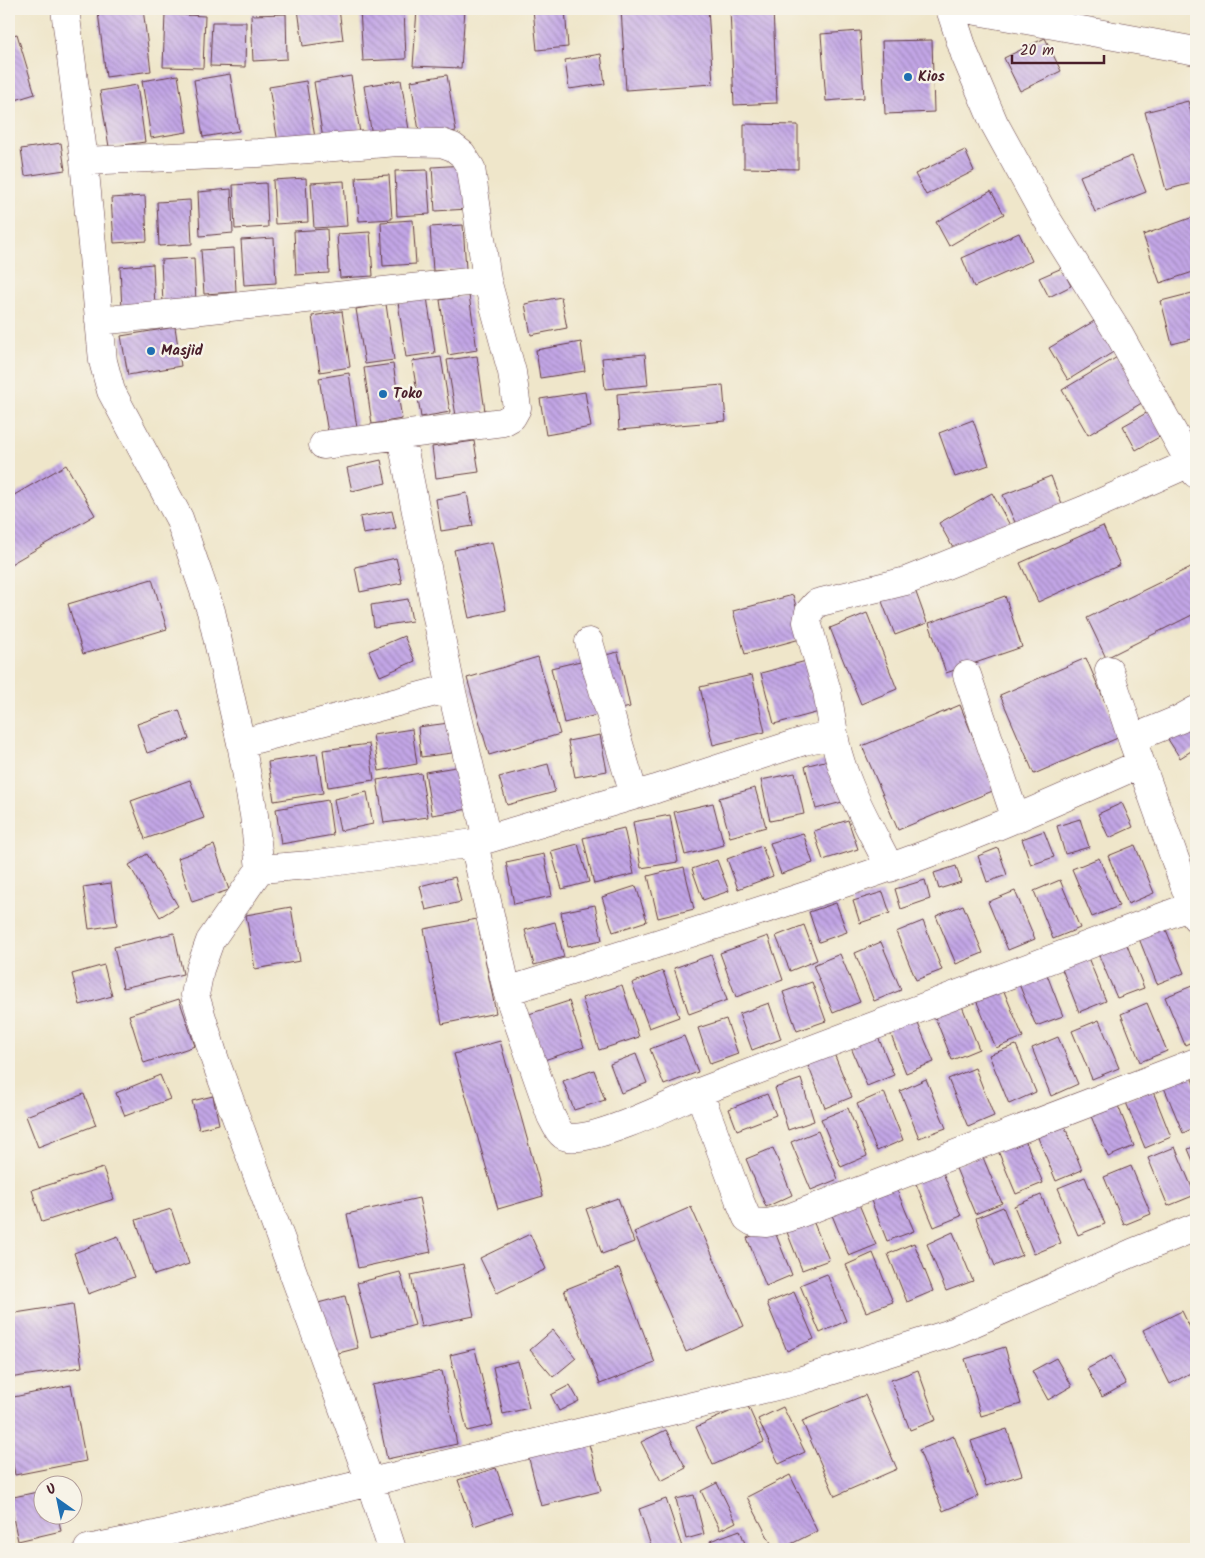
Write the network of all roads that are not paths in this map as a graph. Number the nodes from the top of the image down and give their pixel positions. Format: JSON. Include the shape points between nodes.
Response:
{"nodes":[{"id":1,"x":65,"y":9,"type":"edge"},
{"id":2,"x":950,"y":9,"type":"edge"},
{"id":3,"x":966,"y":9,"type":"edge"},
{"id":4,"x":1196,"y":51,"type":"edge"},
{"id":5,"x":84,"y":161,"type":"junction"},
{"id":6,"x":488,"y":280,"type":"junction"},
{"id":7,"x":99,"y":320,"type":"junction"},
{"id":8,"x":401,"y":436,"type":"junction"},
{"id":9,"x":323,"y":445,"type":"dead end"},
{"id":10,"x":1193,"y":469,"type":"edge"},
{"id":11,"x":589,"y":642,"type":"dead end"},
{"id":12,"x":1109,"y":670,"type":"dead end"},
{"id":13,"x":967,"y":674,"type":"dead end"},
{"id":14,"x":451,"y":688,"type":"junction"},
{"id":15,"x":1196,"y":710,"type":"edge"},
{"id":16,"x":834,"y":734,"type":"junction"},
{"id":17,"x":1132,"y":739,"type":"junction"},
{"id":18,"x":241,"y":743,"type":"junction"},
{"id":19,"x":1140,"y":764,"type":"junction"},
{"id":20,"x":634,"y":795,"type":"junction"},
{"id":21,"x":1016,"y":819,"type":"junction"},
{"id":22,"x":480,"y":841,"type":"junction"},
{"id":23,"x":890,"y":868,"type":"junction"},
{"id":24,"x":260,"y":869,"type":"junction"},
{"id":25,"x":1194,"y":912,"type":"edge"},
{"id":26,"x":506,"y":991,"type":"junction"},
{"id":27,"x":1196,"y":1062,"type":"edge"},
{"id":28,"x":699,"y":1092,"type":"junction"},
{"id":29,"x":1196,"y":1227,"type":"edge"},
{"id":30,"x":370,"y":1482,"type":"junction"},
{"id":31,"x":88,"y":1549,"type":"edge"},
{"id":32,"x":392,"y":1549,"type":"edge"}],
"edges":[{"from":1,"to":5,"type":"street"},
{"from":2,"to":10,"type":"street","via":[[965,55],[994,123],[1045,216],[1120,336]]},
{"from":3,"to":4,"type":"street"},
{"from":5,"to":6,"type":"street","via":[[258,153],[398,142],[442,143],[462,154],[471,168]]},
{"from":5,"to":7,"type":"street"},
{"from":6,"to":7,"type":"street"},
{"from":6,"to":8,"type":"street","via":[[512,372],[517,408],[512,417],[503,422]]},
{"from":7,"to":18,"type":"street","via":[[103,361],[111,391],[179,518],[211,611]]},
{"from":8,"to":9,"type":"street"},
{"from":8,"to":14,"type":"street"},
{"from":10,"to":16,"type":"street","via":[[906,581],[818,603],[809,612],[808,622],[827,691]]},
{"from":11,"to":20,"type":"street"},
{"from":12,"to":17,"type":"street"},
{"from":13,"to":21,"type":"street"},
{"from":14,"to":18,"type":"street"},
{"from":14,"to":22,"type":"street"},
{"from":15,"to":17,"type":"street"},
{"from":16,"to":20,"type":"street"},
{"from":16,"to":23,"type":"street","via":[[836,753],[848,782]]},
{"from":17,"to":19,"type":"street"},
{"from":18,"to":24,"type":"street"},
{"from":19,"to":21,"type":"street"},
{"from":19,"to":25,"type":"street"},
{"from":20,"to":22,"type":"street"},
{"from":21,"to":23,"type":"street"},
{"from":22,"to":24,"type":"street"},
{"from":22,"to":26,"type":"street"},
{"from":23,"to":26,"type":"street"},
{"from":24,"to":30,"type":"street","via":[[210,941],[195,994],[215,1060]]},
{"from":25,"to":28,"type":"street"},
{"from":26,"to":28,"type":"street","via":[[551,1116],[561,1134],[578,1137],[601,1132]]},
{"from":27,"to":28,"type":"street","via":[[788,1218],[767,1222],[753,1222],[747,1218]]},
{"from":29,"to":30,"type":"street","via":[[948,1334],[811,1377]]},
{"from":30,"to":31,"type":"street"},
{"from":30,"to":32,"type":"street"}]}
